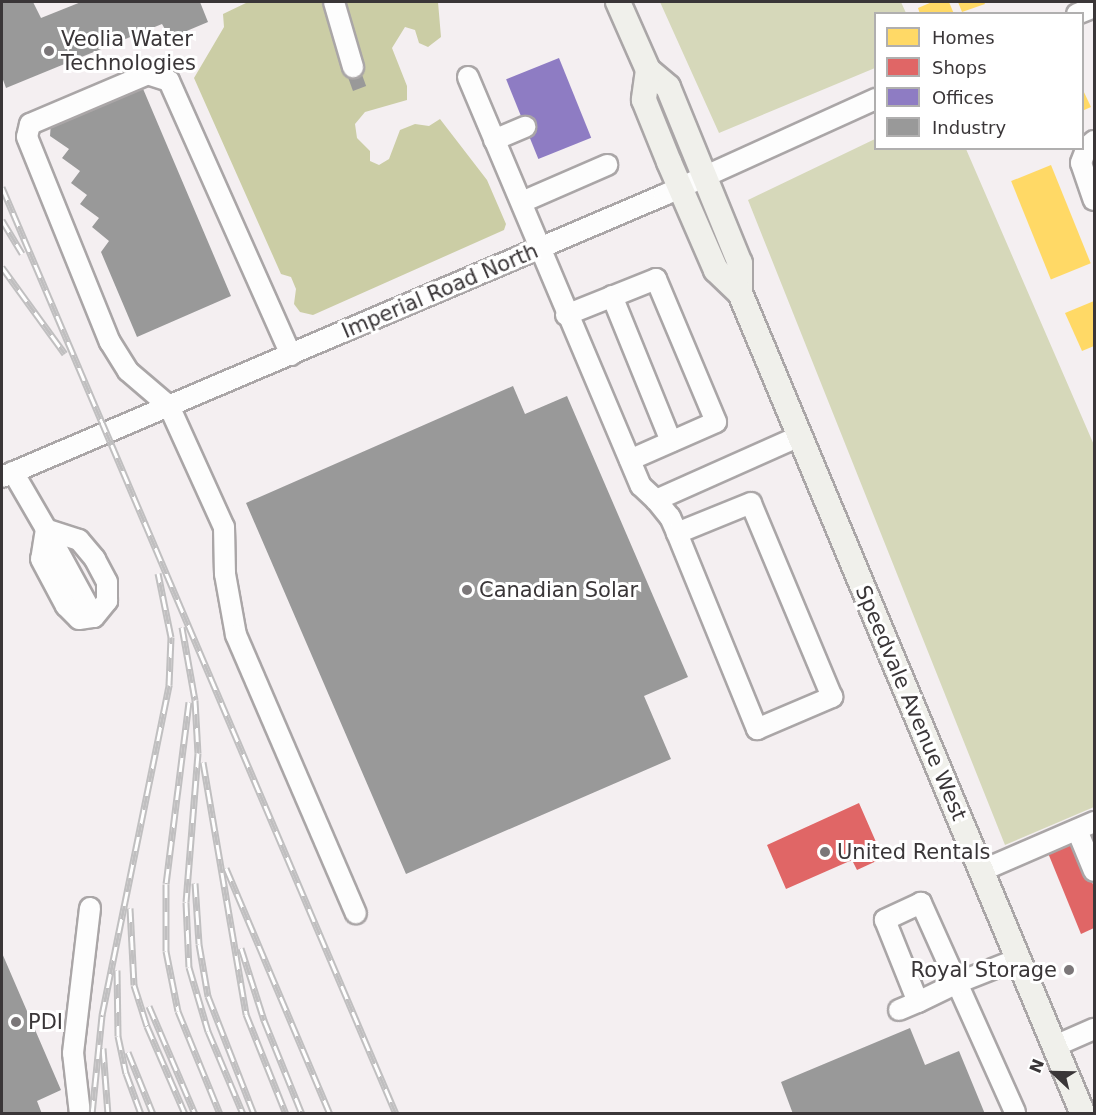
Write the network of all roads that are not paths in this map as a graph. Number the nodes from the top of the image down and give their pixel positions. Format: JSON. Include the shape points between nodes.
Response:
{"nodes":[{"id":1,"x":334,"y":2,"type":"edge"},
{"id":2,"x":618,"y":2,"type":"edge"},
{"id":3,"x":353,"y":67,"type":"dead end"},
{"id":4,"x":648,"y":70,"type":"junction"},
{"id":5,"x":468,"y":77,"type":"dead end"},
{"id":6,"x":874,"y":100,"type":"edge"},
{"id":7,"x":525,"y":127,"type":"dead end"},
{"id":8,"x":494,"y":140,"type":"junction"},
{"id":9,"x":1095,"y":141,"type":"edge"},
{"id":10,"x":607,"y":165,"type":"dead end"},
{"id":11,"x":705,"y":177,"type":"junction"},
{"id":12,"x":680,"y":188,"type":"junction"},
{"id":13,"x":1095,"y":200,"type":"edge"},
{"id":14,"x":522,"y":202,"type":"junction"},
{"id":15,"x":538,"y":249,"type":"junction"},
{"id":16,"x":740,"y":293,"type":"junction"},
{"id":17,"x":612,"y":296,"type":"junction"},
{"id":18,"x":566,"y":315,"type":"junction"},
{"id":19,"x":291,"y":355,"type":"junction"},
{"id":20,"x":169,"y":406,"type":"junction"},
{"id":21,"x":800,"y":436,"type":"junction"},
{"id":22,"x":671,"y":441,"type":"junction"},
{"id":23,"x":630,"y":460,"type":"junction"},
{"id":24,"x":7,"y":475,"type":"edge"},
{"id":25,"x":656,"y":500,"type":"junction"},
{"id":26,"x":46,"y":529,"type":"junction"},
{"id":27,"x":677,"y":532,"type":"junction"},
{"id":28,"x":1086,"y":826,"type":"edge"},
{"id":29,"x":981,"y":871,"type":"junction"},
{"id":30,"x":1095,"y":871,"type":"edge"},
{"id":31,"x":90,"y":908,"type":"dead end"},
{"id":32,"x":356,"y":913,"type":"dead end"},
{"id":33,"x":1018,"y":959,"type":"junction"},
{"id":34,"x":957,"y":983,"type":"junction"},
{"id":35,"x":918,"y":1002,"type":"junction"},
{"id":36,"x":899,"y":1010,"type":"dead end"},
{"id":37,"x":1095,"y":1029,"type":"edge"},
{"id":38,"x":1055,"y":1046,"type":"junction"},
{"id":39,"x":1015,"y":1112,"type":"dead end"},
{"id":40,"x":80,"y":1113,"type":"edge"},
{"id":41,"x":1083,"y":1113,"type":"edge"}],
"edges":[{"from":1,"to":3,"type":"street"},
{"from":2,"to":4,"type":"main road","name":"Speedvale Avenue West"},
{"from":4,"to":11,"type":"main road","name":"Speedvale Avenue West","via":[[668,87]]},
{"from":4,"to":12,"type":"main road","name":"Speedvale Avenue West","via":[[644,100]]},
{"from":5,"to":8,"type":"street"},
{"from":6,"to":11,"type":"street","name":"Imperial Road North"},
{"from":7,"to":8,"type":"street"},
{"from":8,"to":14,"type":"street"},
{"from":9,"to":13,"type":"street","via":[[1087,147],[1081,163]]},
{"from":10,"to":14,"type":"street"},
{"from":11,"to":12,"type":"street","name":"Imperial Road North"},
{"from":11,"to":16,"type":"main road","name":"Speedvale Avenue West","via":[[740,262]]},
{"from":12,"to":15,"type":"street","name":"Imperial Road North"},
{"from":12,"to":16,"type":"main road","name":"Speedvale Avenue West","via":[[716,270]]},
{"from":14,"to":15,"type":"street"},
{"from":15,"to":18,"type":"street"},
{"from":15,"to":19,"type":"street","name":"Imperial Road North"},
{"from":16,"to":21,"type":"main road","name":"Speedvale Avenue West"},
{"from":17,"to":18,"type":"street"},
{"from":17,"to":22,"type":"street"},
{"from":17,"to":22,"type":"street","via":[[656,279],[716,422]]},
{"from":18,"to":23,"type":"street"},
{"from":19,"to":20,"type":"street","name":"Imperial Road North"},
{"from":19,"to":20,"type":"street","via":[[169,81],[148,74],[39,119],[30,124],[27,137],[110,342],[128,371]]},
{"from":20,"to":24,"type":"street","name":"Imperial Road North"},
{"from":20,"to":32,"type":"street","via":[[225,527],[225,574],[236,635]]},
{"from":21,"to":25,"type":"street"},
{"from":21,"to":29,"type":"main road","name":"Speedvale Avenue West"},
{"from":22,"to":23,"type":"street"},
{"from":23,"to":25,"type":"street","via":[[641,486]]},
{"from":24,"to":26,"type":"street"},
{"from":25,"to":27,"type":"street"},
{"from":26,"to":26,"type":"street","via":[[41,559],[66,606],[79,619],[94,617],[107,601],[107,582],[95,559],[79,540]]},
{"from":27,"to":27,"type":"street","via":[[757,729],[832,697],[751,502]]},
{"from":28,"to":29,"type":"street"},
{"from":28,"to":30,"type":"street"},
{"from":29,"to":33,"type":"main road","name":"Speedvale Avenue West"},
{"from":31,"to":40,"type":"street","via":[[73,1053]]},
{"from":33,"to":34,"type":"street"},
{"from":33,"to":38,"type":"main road","name":"Speedvale Avenue West"},
{"from":34,"to":35,"type":"street"},
{"from":34,"to":35,"type":"street","via":[[921,903],[885,920]]},
{"from":34,"to":39,"type":"street"},
{"from":35,"to":36,"type":"street"},
{"from":37,"to":38,"type":"street"},
{"from":38,"to":41,"type":"main road","name":"Speedvale Avenue West"}]}
